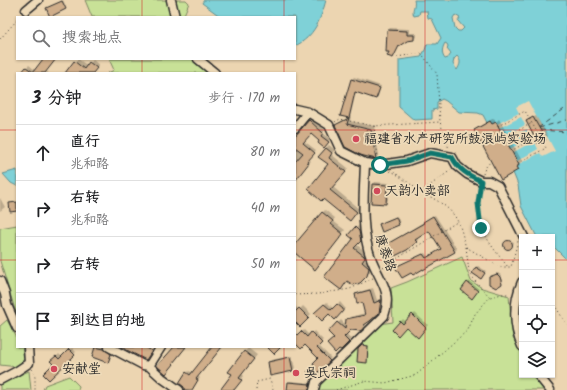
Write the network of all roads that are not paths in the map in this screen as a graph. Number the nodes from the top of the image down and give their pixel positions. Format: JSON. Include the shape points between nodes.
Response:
{"nodes":[{"id":1,"x":38,"y":0,"type":"edge"},
{"id":2,"x":171,"y":0,"type":"edge"},
{"id":3,"x":26,"y":10,"type":"dead end"},
{"id":4,"x":175,"y":16,"type":"edge"},
{"id":5,"x":199,"y":60,"type":"edge"},
{"id":6,"x":214,"y":72,"type":"edge"},
{"id":7,"x":296,"y":109,"type":"edge"},
{"id":8,"x":308,"y":112,"type":"junction"},
{"id":9,"x":296,"y":127,"type":"edge"},
{"id":10,"x":365,"y":164,"type":"junction"},
{"id":11,"x":522,"y":234,"type":"edge"},
{"id":12,"x":0,"y":281,"type":"edge"},
{"id":13,"x":519,"y":288,"type":"edge"},
{"id":14,"x":16,"y":326,"type":"edge"},
{"id":15,"x":520,"y":342,"type":"edge"},
{"id":16,"x":27,"y":348,"type":"edge"},
{"id":17,"x":111,"y":348,"type":"edge"},
{"id":18,"x":160,"y":348,"type":"edge"},
{"id":19,"x":149,"y":366,"type":"junction"},
{"id":20,"x":540,"y":378,"type":"edge"},
{"id":21,"x":0,"y":380,"type":"edge"},
{"id":22,"x":179,"y":390,"type":"edge"},
{"id":23,"x":314,"y":390,"type":"edge"},
{"id":24,"x":550,"y":390,"type":"edge"}],
"edges":[{"from":1,"to":3,"type":"street"},
{"from":2,"to":4,"type":"street"},
{"from":5,"to":6,"type":"street"},
{"from":7,"to":8,"type":"street"},
{"from":8,"to":9,"type":"street"},
{"from":8,"to":10,"type":"street","via":[[329,126],[341,151]]},
{"from":10,"to":11,"type":"street","via":[[380,165],[407,161],[430,153],[452,157],[456,166],[467,174],[498,186]]},
{"from":10,"to":23,"type":"street","name":"康泰路","via":[[364,230],[371,258],[387,292],[387,309],[384,316],[316,382]]},
{"from":12,"to":14,"type":"street"},
{"from":13,"to":15,"type":"street","via":[[516,294],[515,318]]},
{"from":16,"to":21,"type":"street","via":[[29,363]]},
{"from":17,"to":19,"type":"street"},
{"from":18,"to":19,"type":"street"},
{"from":19,"to":22,"type":"street"},
{"from":20,"to":24,"type":"street"}]}
